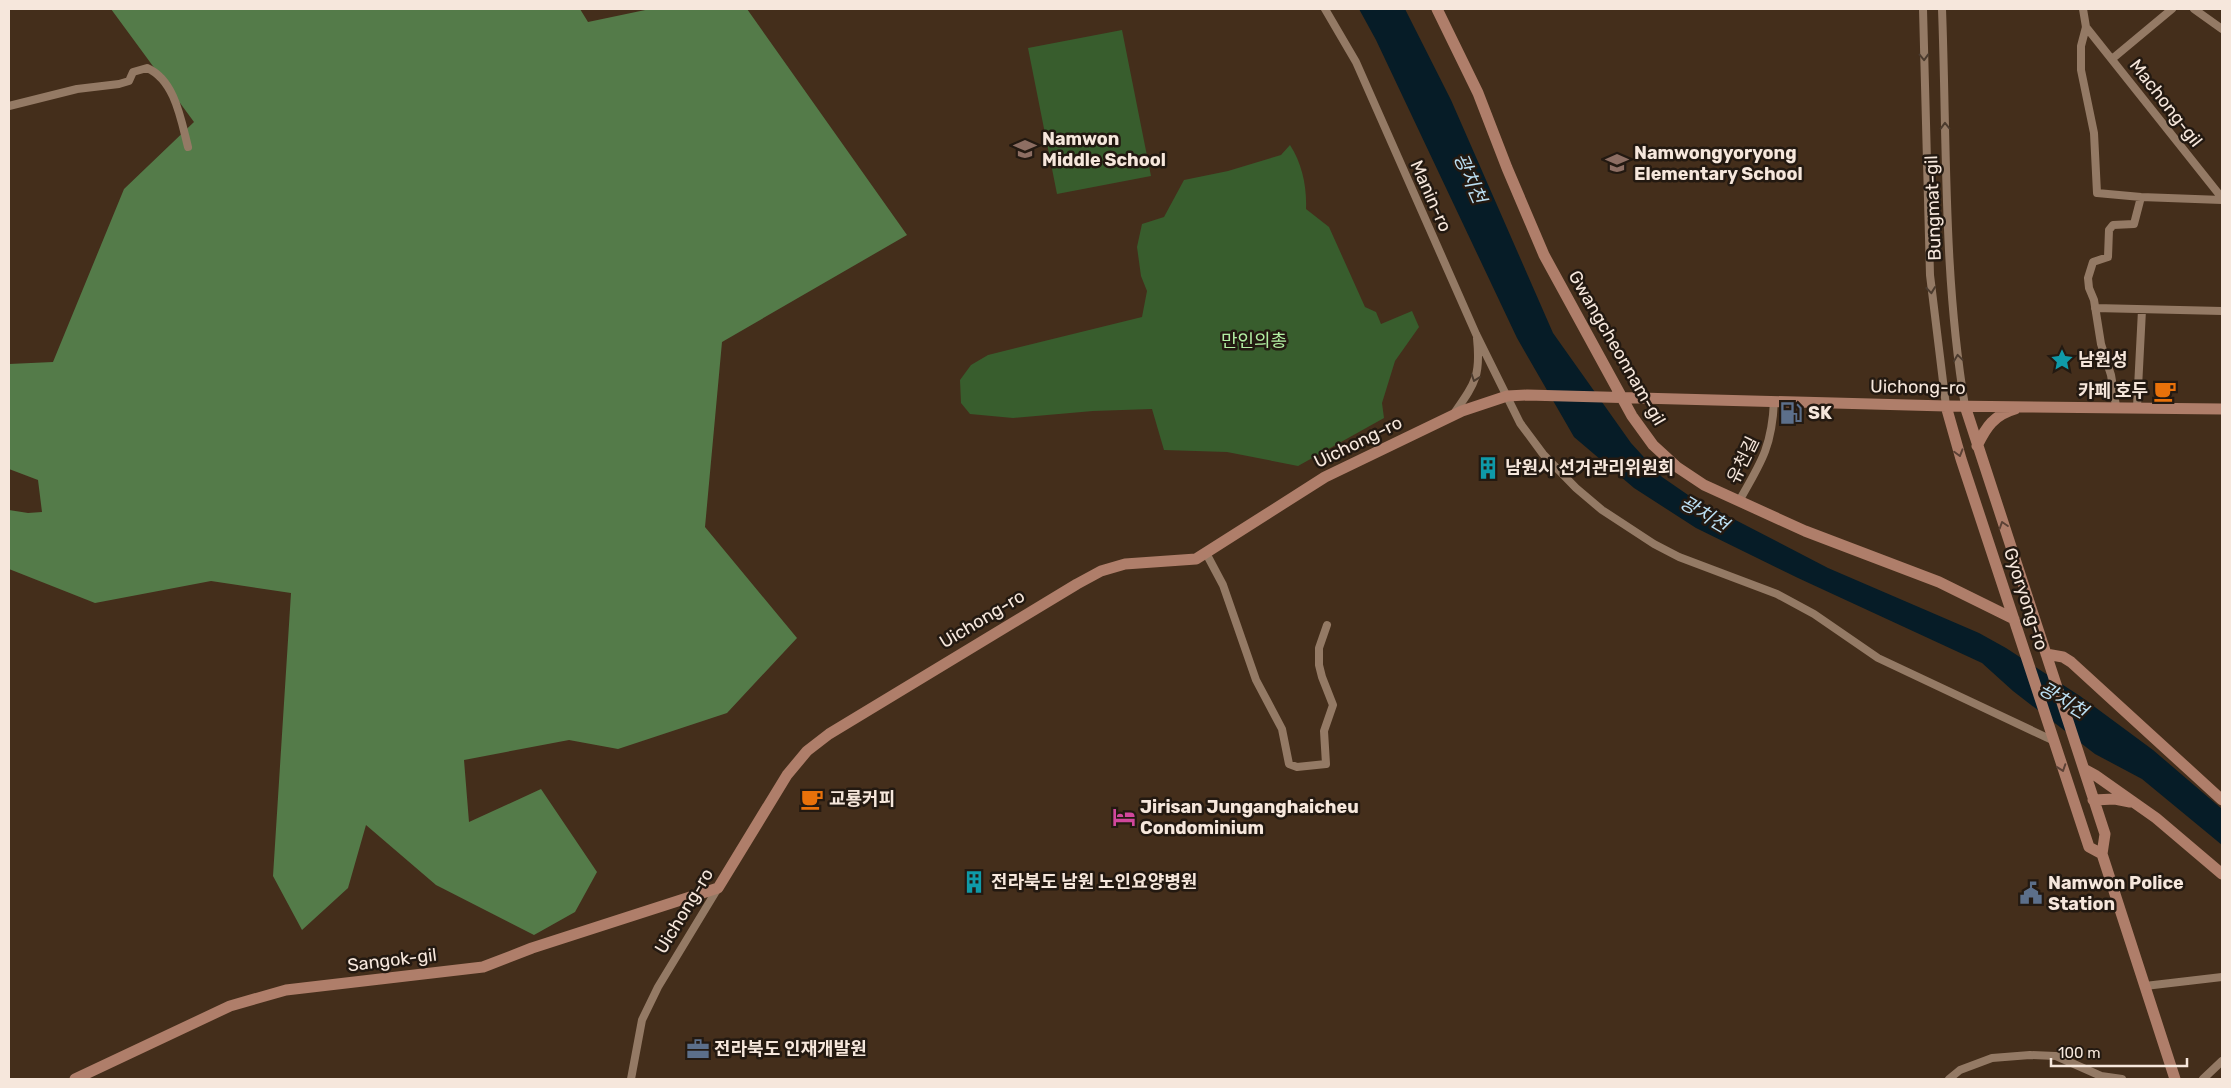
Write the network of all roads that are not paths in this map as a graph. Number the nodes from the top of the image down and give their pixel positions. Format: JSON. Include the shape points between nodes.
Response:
{"nodes":[{"id":1,"x":1325,"y":9,"type":"edge"},
{"id":2,"x":1436,"y":9,"type":"edge"},
{"id":3,"x":1923,"y":9,"type":"edge"},
{"id":4,"x":1942,"y":9,"type":"edge"},
{"id":5,"x":2083,"y":9,"type":"edge"},
{"id":6,"x":2172,"y":9,"type":"edge"},
{"id":7,"x":2194,"y":9,"type":"edge"},
{"id":8,"x":2086,"y":27,"type":"junction"},
{"id":9,"x":2222,"y":29,"type":"edge"},
{"id":10,"x":2112,"y":59,"type":"junction"},
{"id":11,"x":9,"y":106,"type":"edge"},
{"id":12,"x":188,"y":147,"type":"dead end"},
{"id":13,"x":2141,"y":197,"type":"junction"},
{"id":14,"x":2222,"y":199,"type":"edge"},
{"id":15,"x":2095,"y":308,"type":"junction"},
{"id":16,"x":2142,"y":310,"type":"junction"},
{"id":17,"x":2222,"y":311,"type":"edge"},
{"id":18,"x":1476,"y":334,"type":"junction"},
{"id":19,"x":1507,"y":396,"type":"junction"},
{"id":20,"x":1618,"y":398,"type":"junction"},
{"id":21,"x":1774,"y":402,"type":"junction"},
{"id":22,"x":1946,"y":406,"type":"junction"},
{"id":23,"x":1965,"y":406,"type":"junction"},
{"id":24,"x":2024,"y":406,"type":"junction"},
{"id":25,"x":2116,"y":406,"type":"junction"},
{"id":26,"x":2138,"y":407,"type":"junction"},
{"id":27,"x":2222,"y":409,"type":"edge"},
{"id":28,"x":1453,"y":416,"type":"junction"},
{"id":29,"x":1977,"y":446,"type":"junction"},
{"id":30,"x":1739,"y":501,"type":"junction"},
{"id":31,"x":1206,"y":553,"type":"junction"},
{"id":32,"x":2014,"y":619,"type":"junction"},
{"id":33,"x":1327,"y":625,"type":"dead end"},
{"id":34,"x":2046,"y":654,"type":"junction"},
{"id":35,"x":2052,"y":740,"type":"junction"},
{"id":36,"x":2084,"y":769,"type":"junction"},
{"id":37,"x":2093,"y":800,"type":"junction"},
{"id":38,"x":2222,"y":800,"type":"edge"},
{"id":39,"x":2134,"y":803,"type":"junction"},
{"id":40,"x":2102,"y":854,"type":"junction"},
{"id":41,"x":2222,"y":874,"type":"edge"},
{"id":42,"x":718,"y":888,"type":"junction"},
{"id":43,"x":2222,"y":977,"type":"edge"},
{"id":44,"x":2145,"y":986,"type":"junction"},
{"id":45,"x":2222,"y":1061,"type":"edge"},
{"id":46,"x":75,"y":1079,"type":"edge"},
{"id":47,"x":631,"y":1079,"type":"edge"},
{"id":48,"x":1949,"y":1079,"type":"edge"},
{"id":49,"x":2122,"y":1079,"type":"edge"},
{"id":50,"x":2175,"y":1079,"type":"edge"},
{"id":51,"x":2204,"y":1079,"type":"edge"}],
"edges":[{"from":1,"to":18,"type":"street","name":"Manin-ro","via":[[1356,62]]},
{"from":2,"to":20,"type":"street","name":"Gwangcheonnam-gil","via":[[1478,93],[1544,255]]},
{"from":3,"to":22,"type":"street","name":"Bungmat-gil","one_way":true,"via":[[1930,275]]},
{"from":23,"to":4,"type":"street","name":"Bungmat-gil","one_way":true,"via":[[1953,326]]},
{"from":5,"to":8,"type":"street"},
{"from":6,"to":10,"type":"street"},
{"from":7,"to":9,"type":"street"},
{"from":8,"to":10,"type":"street","name":"Machong-gil"},
{"from":8,"to":13,"type":"street","via":[[2081,46],[2081,70],[2094,133],[2098,193]]},
{"from":10,"to":14,"type":"street","name":"Machong-gil"},
{"from":11,"to":12,"type":"street","via":[[77,89],[119,84],[129,81],[133,72],[147,68],[156,72],[170,92]]},
{"from":13,"to":14,"type":"street"},
{"from":13,"to":15,"type":"street","via":[[2134,224],[2112,225],[2108,257],[2093,262],[2090,267],[2088,278]]},
{"from":15,"to":16,"type":"street"},
{"from":15,"to":25,"type":"street"},
{"from":16,"to":17,"type":"street"},
{"from":16,"to":26,"type":"street"},
{"from":18,"to":19,"type":"street","name":"Manin-ro"},
{"from":18,"to":28,"type":"street","one_way":true,"via":[[1478,374]]},
{"from":19,"to":20,"type":"street","name":"Uichong-ro"},
{"from":19,"to":28,"type":"street","name":"Uichong-ro"},
{"from":19,"to":35,"type":"street","name":"Manin-ro","via":[[1524,429],[1543,454],[1576,488],[1629,528],[1679,557],[1777,594],[1814,614],[1878,658]]},
{"from":20,"to":21,"type":"street","name":"Uichong-ro"},
{"from":20,"to":30,"type":"street","name":"Gwangcheonnam-gil","via":[[1653,445],[1676,467],[1704,486]]},
{"from":21,"to":22,"type":"street","name":"Uichong-ro"},
{"from":21,"to":30,"type":"street","name":"유천길","via":[[1769,444]]},
{"from":22,"to":23,"type":"street","name":"Uichong-ro"},
{"from":22,"to":32,"type":"street","name":"Gyoryong-ro","one_way":true},
{"from":23,"to":24,"type":"street","name":"Uichong-ro"},
{"from":23,"to":29,"type":"street","name":"Gyoryong-ro"},
{"from":24,"to":25,"type":"street","name":"Uichong-ro"},
{"from":24,"to":29,"type":"street","via":[[1995,417]]},
{"from":25,"to":26,"type":"street","name":"Uichong-ro"},
{"from":26,"to":27,"type":"street","name":"Uichong-ro"},
{"from":28,"to":31,"type":"street","name":"Uichong-ro","via":[[1325,477]]},
{"from":34,"to":29,"type":"street","name":"Gyoryong-ro","one_way":true},
{"from":30,"to":32,"type":"street","name":"Gwangcheonnam-gil","via":[[1939,582]]},
{"from":31,"to":33,"type":"street","via":[[1223,585],[1256,680],[1282,729],[1289,764],[1297,767],[1326,764],[1324,731],[1333,705],[1322,677],[1319,648]]},
{"from":31,"to":42,"type":"street","name":"Uichong-ro","via":[[1196,559],[1132,563],[1097,573],[1058,593],[829,734],[807,751],[787,775]]},
{"from":32,"to":35,"type":"street","name":"Gyoryong-ro"},
{"from":34,"to":36,"type":"street","name":"Gyoryong-ro"},
{"from":34,"to":38,"type":"street","via":[[2071,662]]},
{"from":35,"to":40,"type":"street","name":"Gyoryong-ro","one_way":true,"via":[[2089,847]]},
{"from":36,"to":37,"type":"street","name":"Gyoryong-ro"},
{"from":36,"to":39,"type":"street"},
{"from":37,"to":39,"type":"street","via":[[2115,799]]},
{"from":37,"to":40,"type":"street","name":"Gyoryong-ro","via":[[2105,834]]},
{"from":39,"to":41,"type":"street"},
{"from":40,"to":44,"type":"street","name":"Gyoryong-ro"},
{"from":42,"to":46,"type":"street","name":"Sangok-gil","via":[[532,948],[483,968],[286,990],[230,1006]]},
{"from":42,"to":47,"type":"street","name":"Uichong-ro","via":[[658,987],[642,1020]]},
{"from":43,"to":44,"type":"street"},
{"from":44,"to":50,"type":"street","name":"Gyoryong-ro"},
{"from":45,"to":51,"type":"street"},
{"from":48,"to":49,"type":"street","via":[[1960,1070],[1992,1058],[2030,1055],[2056,1056],[2101,1076]]}]}
